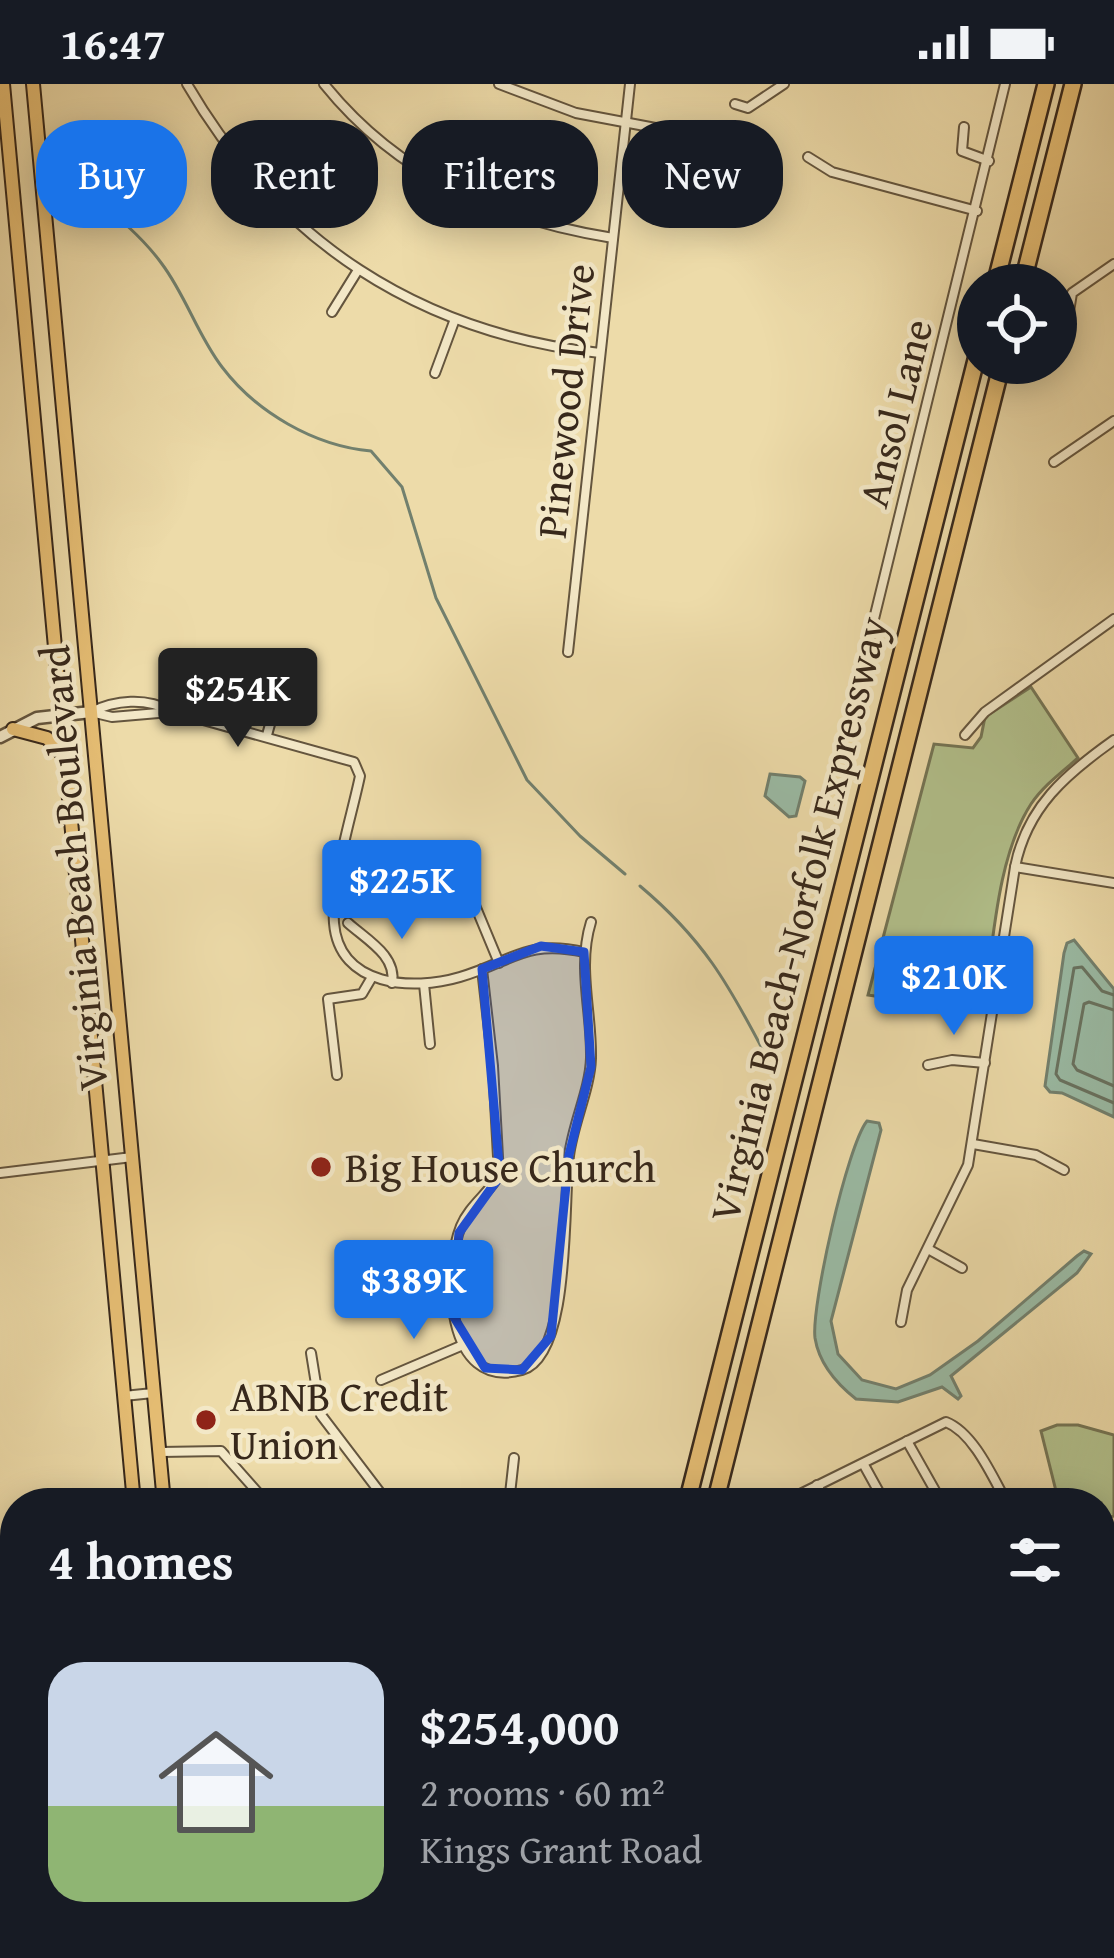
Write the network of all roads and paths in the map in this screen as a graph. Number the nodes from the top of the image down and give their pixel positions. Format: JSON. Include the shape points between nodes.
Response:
{"nodes":[{"id":1,"x":3,"y":84,"type":"edge"},
{"id":2,"x":33,"y":84,"type":"edge"},
{"id":3,"x":187,"y":84,"type":"edge"},
{"id":4,"x":324,"y":84,"type":"edge"},
{"id":5,"x":500,"y":84,"type":"edge"},
{"id":6,"x":630,"y":84,"type":"edge"},
{"id":7,"x":784,"y":84,"type":"edge"},
{"id":8,"x":1005,"y":84,"type":"edge"},
{"id":9,"x":1046,"y":84,"type":"edge"},
{"id":10,"x":1073,"y":84,"type":"edge"},
{"id":11,"x":735,"y":104,"type":"dead end"},
{"id":12,"x":625,"y":120,"type":"edge"},
{"id":13,"x":622,"y":122,"type":"edge"},
{"id":14,"x":964,"y":128,"type":"dead end"},
{"id":15,"x":622,"y":152,"type":"edge"},
{"id":16,"x":808,"y":157,"type":"dead end"},
{"id":17,"x":989,"y":161,"type":"junction"},
{"id":18,"x":976,"y":211,"type":"junction"},
{"id":19,"x":47,"y":237,"type":"junction"},
{"id":20,"x":613,"y":238,"type":"junction"},
{"id":21,"x":17,"y":240,"type":"junction"},
{"id":22,"x":1000,"y":264,"type":"edge"},
{"id":23,"x":1027,"y":264,"type":"edge"},
{"id":24,"x":1114,"y":264,"type":"edge"},
{"id":25,"x":358,"y":270,"type":"junction"},
{"id":26,"x":1077,"y":290,"type":"edge"},
{"id":27,"x":332,"y":312,"type":"dead end"},
{"id":28,"x":455,"y":320,"type":"junction"},
{"id":29,"x":600,"y":352,"type":"junction"},
{"id":30,"x":435,"y":374,"type":"dead end"},
{"id":31,"x":970,"y":384,"type":"edge"},
{"id":32,"x":997,"y":384,"type":"edge"},
{"id":33,"x":1114,"y":421,"type":"edge"},
{"id":34,"x":1054,"y":462,"type":"dead end"},
{"id":35,"x":1114,"y":619,"type":"edge"},
{"id":36,"x":568,"y":652,"type":"dead end"},
{"id":37,"x":295,"y":658,"type":"dead end"},
{"id":38,"x":91,"y":712,"type":"junction"},
{"id":39,"x":61,"y":715,"type":"junction"},
{"id":40,"x":849,"y":721,"type":"dead end"},
{"id":41,"x":13,"y":729,"type":"junction"},
{"id":42,"x":268,"y":735,"type":"junction"},
{"id":43,"x":965,"y":735,"type":"dead end"},
{"id":44,"x":0,"y":737,"type":"edge"},
{"id":45,"x":1114,"y":740,"type":"edge"},
{"id":46,"x":66,"y":759,"type":"junction"},
{"id":47,"x":1015,"y":867,"type":"junction"},
{"id":48,"x":462,"y":874,"type":"dead end"},
{"id":49,"x":1114,"y":883,"type":"edge"},
{"id":50,"x":591,"y":922,"type":"dead end"},
{"id":51,"x":348,"y":923,"type":"dead end"},
{"id":52,"x":584,"y":952,"type":"junction"},
{"id":53,"x":499,"y":963,"type":"junction"},
{"id":54,"x":482,"y":969,"type":"junction"},
{"id":55,"x":372,"y":977,"type":"junction"},
{"id":56,"x":392,"y":983,"type":"junction"},
{"id":57,"x":424,"y":985,"type":"junction"},
{"id":58,"x":430,"y":1044,"type":"dead end"},
{"id":59,"x":985,"y":1063,"type":"junction"},
{"id":60,"x":928,"y":1065,"type":"dead end"},
{"id":61,"x":337,"y":1075,"type":"dead end"},
{"id":62,"x":973,"y":1144,"type":"junction"},
{"id":63,"x":132,"y":1157,"type":"junction"},
{"id":64,"x":102,"y":1161,"type":"junction"},
{"id":65,"x":1064,"y":1170,"type":"dead end"},
{"id":66,"x":0,"y":1173,"type":"edge"},
{"id":67,"x":928,"y":1249,"type":"junction"},
{"id":68,"x":962,"y":1268,"type":"dead end"},
{"id":69,"x":902,"y":1322,"type":"dead end"},
{"id":70,"x":463,"y":1345,"type":"junction"},
{"id":71,"x":310,"y":1353,"type":"dead end"},
{"id":72,"x":381,"y":1380,"type":"dead end"},
{"id":73,"x":154,"y":1393,"type":"junction"},
{"id":74,"x":124,"y":1396,"type":"junction"},
{"id":75,"x":907,"y":1441,"type":"junction"},
{"id":76,"x":159,"y":1452,"type":"junction"},
{"id":77,"x":514,"y":1458,"type":"dead end"},
{"id":78,"x":864,"y":1465,"type":"junction"},
{"id":79,"x":818,"y":1485,"type":"junction"},
{"id":80,"x":133,"y":1488,"type":"edge"},
{"id":81,"x":163,"y":1488,"type":"edge"},
{"id":82,"x":254,"y":1488,"type":"edge"},
{"id":83,"x":376,"y":1488,"type":"edge"},
{"id":84,"x":511,"y":1488,"type":"edge"},
{"id":85,"x":691,"y":1488,"type":"edge"},
{"id":86,"x":719,"y":1488,"type":"edge"},
{"id":87,"x":812,"y":1488,"type":"edge"},
{"id":88,"x":820,"y":1488,"type":"edge"},
{"id":89,"x":877,"y":1488,"type":"edge"},
{"id":90,"x":934,"y":1488,"type":"edge"},
{"id":91,"x":997,"y":1488,"type":"edge"}],
"edges":[{"from":1,"to":21,"type":"main road","name":"Virginia Beach Boulevard"},
{"from":2,"to":19,"type":"main road","name":"Virginia Beach Boulevard"},
{"from":3,"to":25,"type":"street","via":[[247,172]]},
{"from":4,"to":20,"type":"street","via":[[394,153],[448,188],[536,224]]},
{"from":5,"to":13,"type":"street"},
{"from":6,"to":12,"type":"street","name":"Pinewood Drive"},
{"from":7,"to":11,"type":"street","via":[[748,108]]},
{"from":8,"to":17,"type":"street","name":"Ansol Lane"},
{"from":9,"to":22,"type":"highway"},
{"from":10,"to":23,"type":"highway"},
{"from":14,"to":17,"type":"street","via":[[962,151]]},
{"from":15,"to":20,"type":"street","name":"Pinewood Drive"},
{"from":16,"to":18,"type":"street","via":[[832,172]]},
{"from":17,"to":18,"type":"street","name":"Ansol Lane"},
{"from":18,"to":40,"type":"street","name":"Ansol Lane"},
{"from":19,"to":21,"type":"main road"},
{"from":19,"to":38,"type":"main road","name":"Virginia Beach Boulevard"},
{"from":20,"to":29,"type":"street","name":"Pinewood Drive"},
{"from":21,"to":39,"type":"main road","name":"Virginia Beach Boulevard"},
{"from":24,"to":26,"type":"street"},
{"from":25,"to":27,"type":"street"},
{"from":25,"to":28,"type":"street"},
{"from":28,"to":29,"type":"street"},
{"from":28,"to":30,"type":"street"},
{"from":29,"to":36,"type":"street","name":"Pinewood Drive"},
{"from":31,"to":85,"type":"highway","name":"Virginia Beach-Norfolk Expressway"},
{"from":32,"to":86,"type":"highway","name":"Virginia Beach-Norfolk Expressway"},
{"from":33,"to":34,"type":"street"},
{"from":35,"to":43,"type":"street"},
{"from":37,"to":42,"type":"street"},
{"from":38,"to":39,"type":"street"},
{"from":38,"to":42,"type":"street","via":[[110,703],[158,704]]},
{"from":38,"to":63,"type":"main road","name":"Virginia Beach Boulevard"},
{"from":39,"to":41,"type":"street"},
{"from":39,"to":46,"type":"main road","name":"Virginia Beach Boulevard"},
{"from":41,"to":44,"type":"street"},
{"from":41,"to":46,"type":"main road","via":[[47,738]]},
{"from":42,"to":55,"type":"street","via":[[349,759],[359,771],[334,921],[347,956]]},
{"from":45,"to":47,"type":"street","via":[[1049,792]]},
{"from":46,"to":64,"type":"main road","name":"Virginia Beach Boulevard"},
{"from":47,"to":49,"type":"street"},
{"from":47,"to":59,"type":"street"},
{"from":48,"to":53,"type":"street"},
{"from":50,"to":52,"type":"street"},
{"from":51,"to":56,"type":"street","via":[[390,960]]},
{"from":52,"to":53,"type":"street","via":[[541,946]]},
{"from":52,"to":70,"type":"street","via":[[590,1067],[569,1155],[551,1336],[542,1357],[522,1370],[485,1368]]},
{"from":53,"to":54,"type":"street"},
{"from":54,"to":57,"type":"street"},
{"from":54,"to":70,"type":"street","via":[[499,1174],[459,1233],[452,1314]]},
{"from":55,"to":56,"type":"street"},
{"from":55,"to":61,"type":"street","via":[[362,994],[328,998]]},
{"from":56,"to":57,"type":"street"},
{"from":57,"to":58,"type":"street"},
{"from":59,"to":60,"type":"street"},
{"from":59,"to":62,"type":"street"},
{"from":62,"to":65,"type":"street","via":[[1036,1155]]},
{"from":62,"to":67,"type":"street"},
{"from":63,"to":64,"type":"street"},
{"from":63,"to":73,"type":"main road","name":"Virginia Beach Boulevard"},
{"from":64,"to":66,"type":"street"},
{"from":64,"to":74,"type":"main road","name":"Virginia Beach Boulevard"},
{"from":67,"to":68,"type":"street"},
{"from":67,"to":69,"type":"street","via":[[907,1290]]},
{"from":70,"to":72,"type":"street"},
{"from":71,"to":83,"type":"street","via":[[320,1415]]},
{"from":73,"to":74,"type":"street"},
{"from":73,"to":76,"type":"main road","name":"Virginia Beach Boulevard"},
{"from":74,"to":80,"type":"main road","name":"Virginia Beach Boulevard"},
{"from":75,"to":78,"type":"street"},
{"from":75,"to":90,"type":"street"},
{"from":75,"to":91,"type":"street","via":[[953,1424]]},
{"from":76,"to":81,"type":"main road","name":"Virginia Beach Boulevard"},
{"from":76,"to":82,"type":"street","via":[[221,1451]]},
{"from":77,"to":84,"type":"street"},
{"from":78,"to":79,"type":"street"},
{"from":78,"to":89,"type":"street"},
{"from":79,"to":87,"type":"street"},
{"from":79,"to":88,"type":"street"}]}
